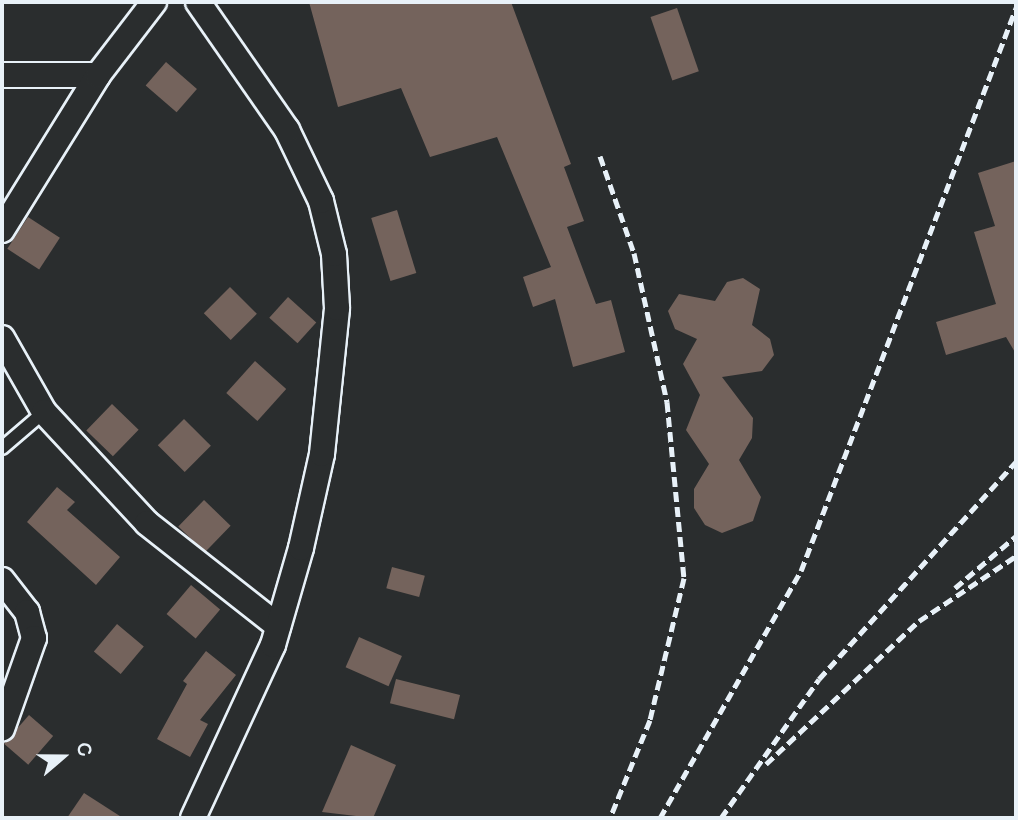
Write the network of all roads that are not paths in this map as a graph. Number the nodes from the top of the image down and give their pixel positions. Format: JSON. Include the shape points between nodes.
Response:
{"nodes":[{"id":1,"x":154,"y":2,"type":"edge"},
{"id":2,"x":198,"y":2,"type":"edge"},
{"id":3,"x":2,"y":75,"type":"edge"},
{"id":4,"x":98,"y":75,"type":"junction"},
{"id":5,"x":2,"y":230,"type":"edge"},
{"id":6,"x":2,"y":338,"type":"edge"},
{"id":7,"x":44,"y":412,"type":"junction"},
{"id":8,"x":2,"y":448,"type":"edge"},
{"id":9,"x":2,"y":580,"type":"edge"},
{"id":10,"x":278,"y":626,"type":"junction"},
{"id":11,"x":2,"y":729,"type":"edge"},
{"id":12,"x":193,"y":818,"type":"edge"}],
"edges":[{"from":1,"to":4,"type":"street"},
{"from":2,"to":10,"type":"street","via":[[287,130],[321,201],[334,254],[333,382],[322,454]]},
{"from":3,"to":4,"type":"street"},
{"from":4,"to":5,"type":"street"},
{"from":6,"to":7,"type":"street"},
{"from":7,"to":8,"type":"lane"},
{"from":7,"to":10,"type":"street","via":[[147,523]]},
{"from":9,"to":11,"type":"street","via":[[27,612],[34,638]]},
{"from":10,"to":12,"type":"street"}]}
